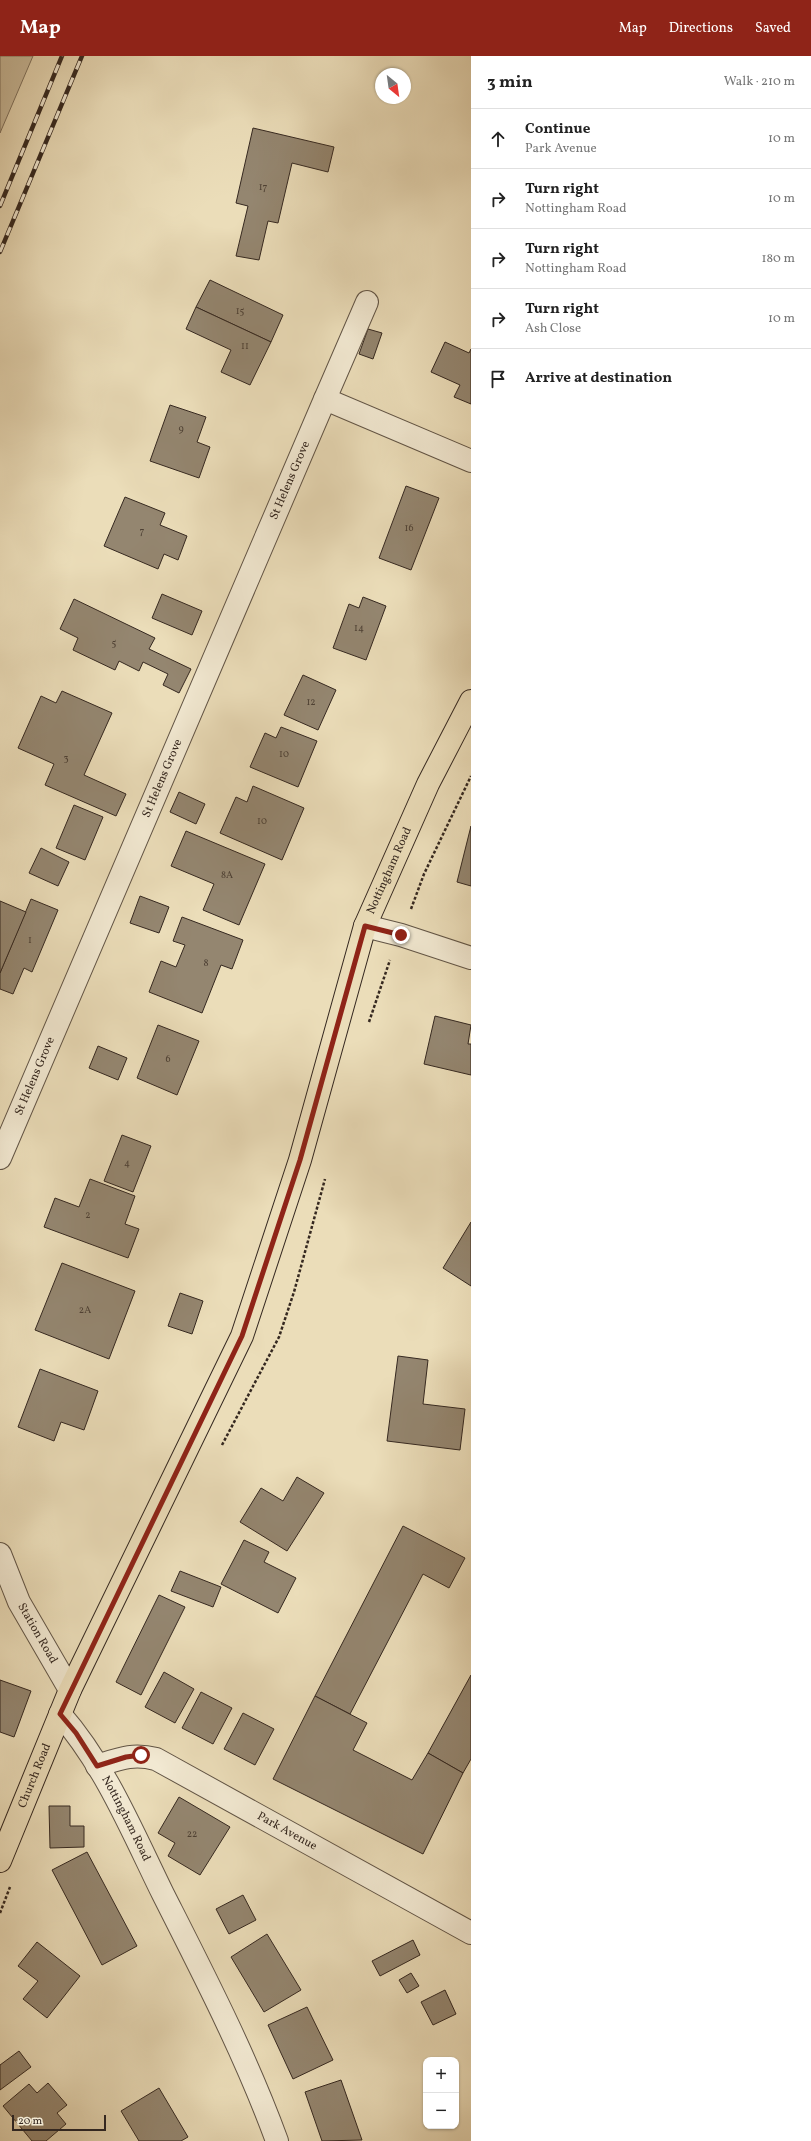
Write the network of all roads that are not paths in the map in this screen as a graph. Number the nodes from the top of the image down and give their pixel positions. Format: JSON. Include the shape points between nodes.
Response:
{"nodes":[{"id":1,"x":367,"y":302,"type":"dead end"},
{"id":2,"x":325,"y":399,"type":"junction"},
{"id":3,"x":471,"y":461,"type":"edge"},
{"id":4,"x":471,"y":701,"type":"edge"},
{"id":5,"x":365,"y":926,"type":"junction"},
{"id":6,"x":471,"y":958,"type":"edge"},
{"id":7,"x":0,"y":1158,"type":"edge"},
{"id":8,"x":0,"y":1554,"type":"edge"},
{"id":9,"x":70,"y":1690,"type":"junction"},
{"id":10,"x":60,"y":1714,"type":"junction"},
{"id":11,"x":97,"y":1766,"type":"junction"},
{"id":12,"x":0,"y":1861,"type":"edge"},
{"id":13,"x":471,"y":1933,"type":"edge"},
{"id":14,"x":277,"y":2141,"type":"edge"}],
"edges":[{"from":1,"to":2,"type":"street","name":"St Helens Grove"},
{"from":2,"to":3,"type":"street"},
{"from":2,"to":7,"type":"street","name":"St Helens Grove"},
{"from":4,"to":5,"type":"main road","name":"Nottingham Road","via":[[428,784]]},
{"from":5,"to":6,"type":"street"},
{"from":5,"to":9,"type":"main road","name":"Nottingham Road","via":[[300,1160],[242,1336]]},
{"from":8,"to":9,"type":"street","name":"Station Road","via":[[20,1602]]},
{"from":9,"to":10,"type":"main road","name":"Nottingham Road"},
{"from":10,"to":11,"type":"street","name":"Nottingham Road","via":[[76,1733]]},
{"from":10,"to":12,"type":"main road","name":"Church Road"},
{"from":11,"to":13,"type":"street","name":"Park Avenue","via":[[141,1755],[156,1759]]},
{"from":11,"to":14,"type":"street","name":"Nottingham Road","via":[[210,1987]]}]}
